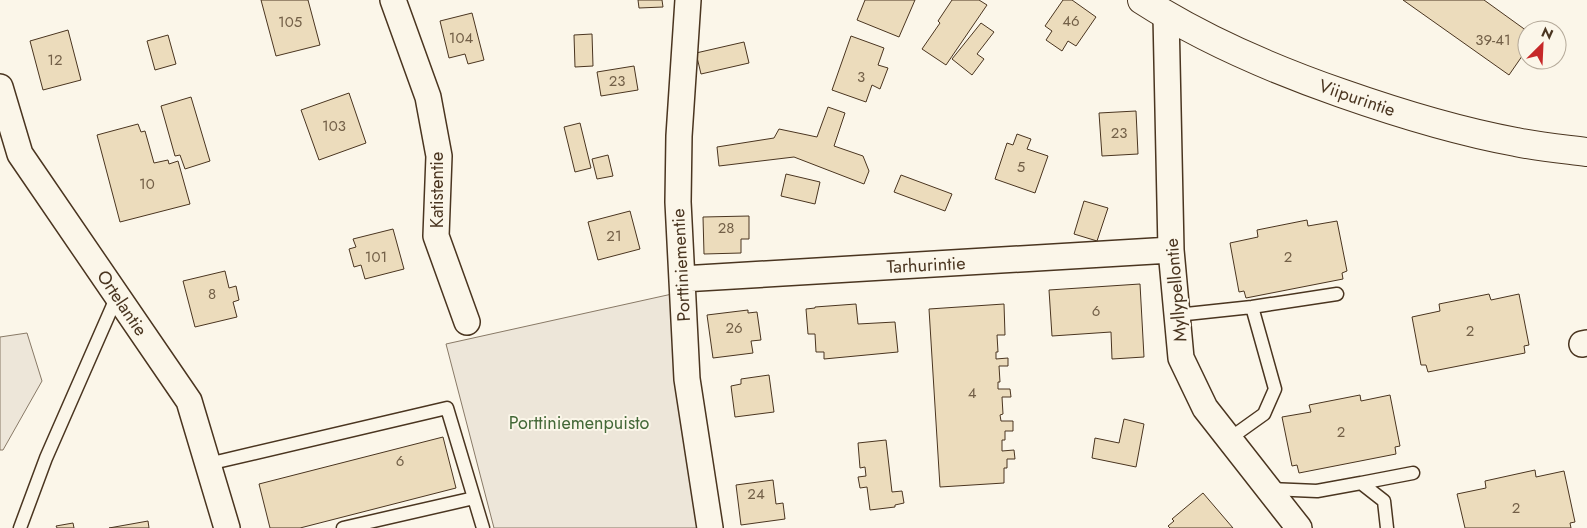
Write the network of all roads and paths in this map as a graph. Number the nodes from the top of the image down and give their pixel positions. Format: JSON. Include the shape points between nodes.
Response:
{"nodes":[{"id":1,"x":393,"y":0,"type":"edge"},
{"id":2,"x":688,"y":0,"type":"edge"},
{"id":3,"x":1142,"y":0,"type":"edge"},
{"id":4,"x":1166,"y":15,"type":"junction"},
{"id":5,"x":0,"y":87,"type":"edge"},
{"id":6,"x":1587,"y":152,"type":"edge"},
{"id":7,"x":1171,"y":250,"type":"junction"},
{"id":8,"x":682,"y":279,"type":"junction"},
{"id":9,"x":1337,"y":294,"type":"dead end"},
{"id":10,"x":117,"y":296,"type":"junction"},
{"id":11,"x":1252,"y":307,"type":"junction"},
{"id":12,"x":1177,"y":315,"type":"junction"},
{"id":13,"x":467,"y":322,"type":"dead end"},
{"id":14,"x":1229,"y":439,"type":"junction"},
{"id":15,"x":208,"y":464,"type":"junction"},
{"id":16,"x":1413,"y":474,"type":"dead end"},
{"id":17,"x":1361,"y":483,"type":"junction"},
{"id":18,"x":1269,"y":489,"type":"junction"},
{"id":19,"x":474,"y":498,"type":"junction"},
{"id":20,"x":399,"y":522,"type":"edge"},
{"id":21,"x":20,"y":528,"type":"edge"},
{"id":22,"x":227,"y":528,"type":"edge"},
{"id":23,"x":344,"y":528,"type":"edge"},
{"id":24,"x":483,"y":528,"type":"edge"},
{"id":25,"x":710,"y":528,"type":"edge"},
{"id":26,"x":1299,"y":528,"type":"edge"},
{"id":27,"x":1388,"y":528,"type":"edge"}],
"edges":[{"from":1,"to":13,"type":"street","name":"Katistentie","via":[[428,97],[439,156],[436,236]]},
{"from":2,"to":8,"type":"street","name":"Porttiniementie","via":[[679,145]]},
{"from":3,"to":4,"type":"main road","name":"Viipurintie"},
{"from":4,"to":6,"type":"main road","name":"Viipurintie","via":[[1223,45],[1294,76],[1378,106],[1478,134]]},
{"from":4,"to":7,"type":"street","name":"Myllypellontie"},
{"from":5,"to":10,"type":"street","name":"Ortelantie","via":[[20,154]]},
{"from":7,"to":8,"type":"street","name":"Tarhurintie"},
{"from":7,"to":12,"type":"street","name":"Myllypellontie"},
{"from":8,"to":25,"type":"street","name":"Porttiniementie","via":[[687,379]]},
{"from":9,"to":11,"type":"lane"},
{"from":10,"to":15,"type":"street","name":"Ortelantie","via":[[189,401]]},
{"from":10,"to":21,"type":"lane","via":[[46,458]]},
{"from":11,"to":12,"type":"lane"},
{"from":11,"to":14,"type":"lane","via":[[1275,389],[1264,414]]},
{"from":12,"to":14,"type":"street","name":"Myllypellontie","via":[[1181,358],[1205,408]]},
{"from":14,"to":18,"type":"street","name":"Myllypellontie"},
{"from":15,"to":19,"type":"lane","via":[[447,408]]},
{"from":15,"to":22,"type":"street","name":"Ortelantie"},
{"from":16,"to":17,"type":"lane"},
{"from":17,"to":18,"type":"lane","via":[[1317,491]]},
{"from":17,"to":27,"type":"lane","via":[[1384,501]]},
{"from":18,"to":26,"type":"street","name":"Myllypellontie"},
{"from":19,"to":20,"type":"lane"},
{"from":19,"to":24,"type":"lane"},
{"from":20,"to":23,"type":"lane"}]}
